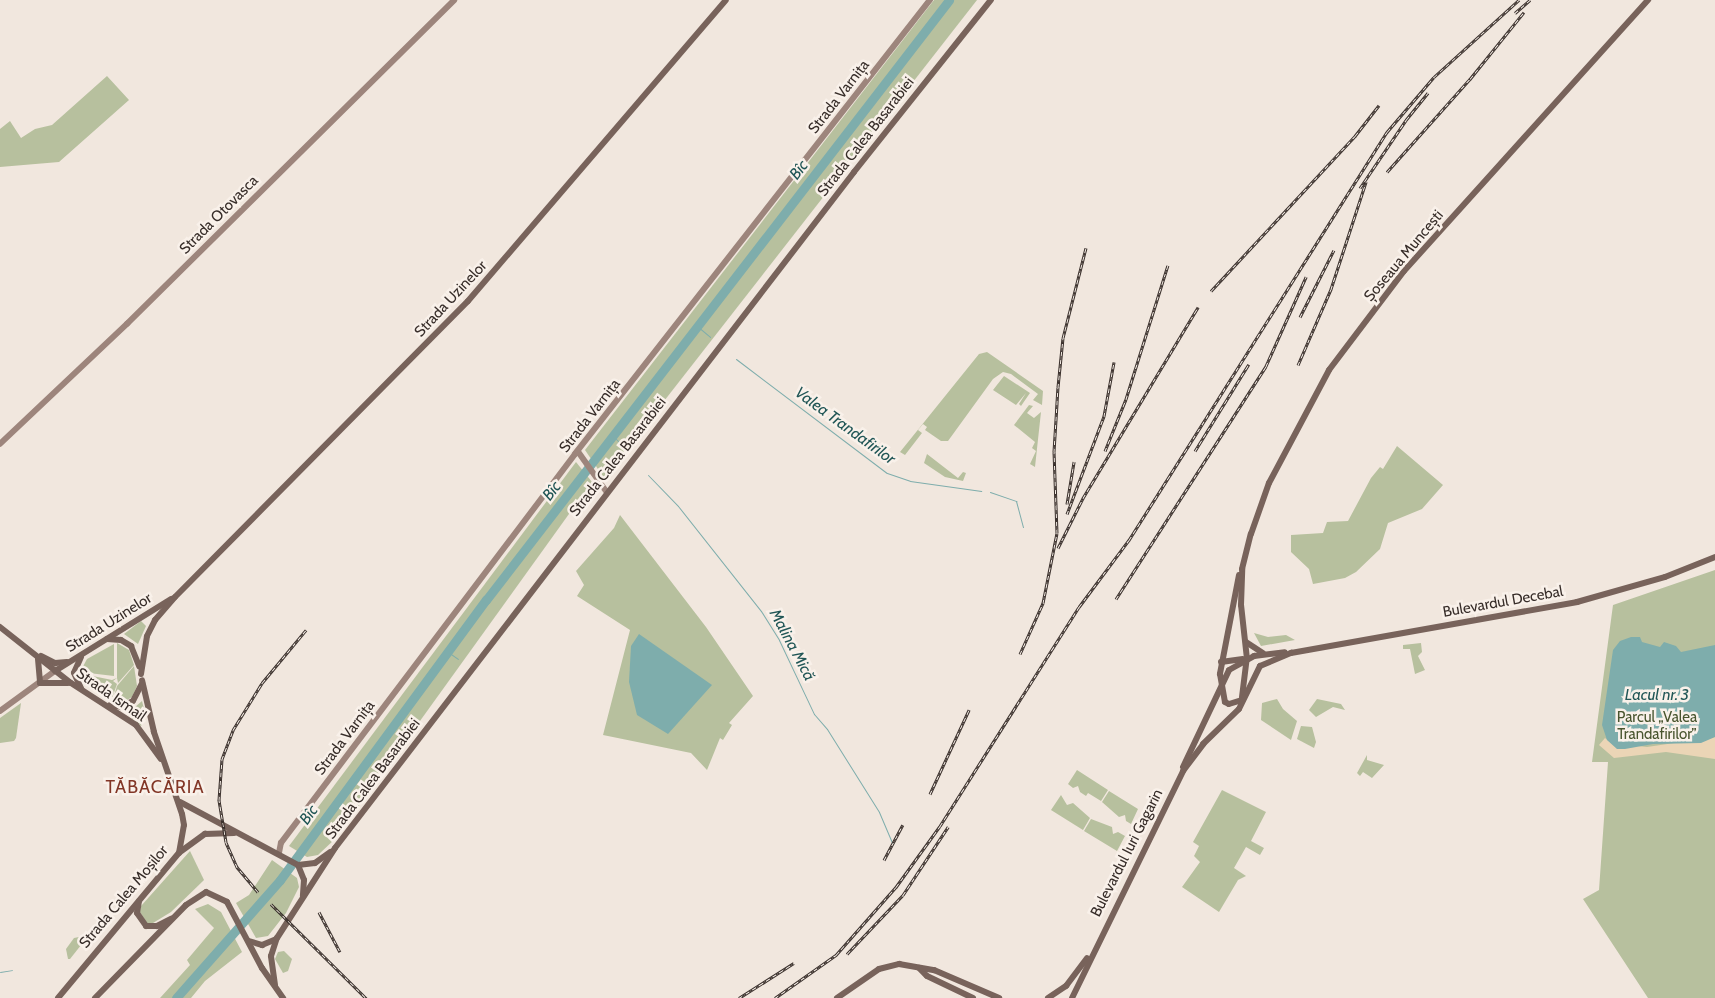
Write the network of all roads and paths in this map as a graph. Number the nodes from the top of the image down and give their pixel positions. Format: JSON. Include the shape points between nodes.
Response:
{"nodes":[{"id":1,"x":454,"y":0,"type":"edge"},
{"id":2,"x":726,"y":0,"type":"edge"},
{"id":3,"x":930,"y":0,"type":"edge"},
{"id":4,"x":991,"y":0,"type":"edge"},
{"id":5,"x":1648,"y":0,"type":"edge"},
{"id":6,"x":0,"y":444,"type":"edge"},
{"id":7,"x":579,"y":453,"type":"junction"},
{"id":8,"x":607,"y":492,"type":"junction"},
{"id":9,"x":1715,"y":556,"type":"edge"},
{"id":10,"x":1242,"y":569,"type":"junction"},
{"id":11,"x":176,"y":596,"type":"junction"},
{"id":12,"x":1243,"y":624,"type":"junction"},
{"id":13,"x":1228,"y":626,"type":"junction"},
{"id":14,"x":0,"y":627,"type":"edge"},
{"id":15,"x":104,"y":640,"type":"junction"},
{"id":16,"x":1246,"y":642,"type":"junction"},
{"id":17,"x":88,"y":650,"type":"junction"},
{"id":18,"x":34,"y":652,"type":"junction"},
{"id":19,"x":1291,"y":652,"type":"junction"},
{"id":20,"x":1265,"y":653,"type":"junction"},
{"id":21,"x":75,"y":659,"type":"junction"},
{"id":22,"x":1247,"y":659,"type":"junction"},
{"id":23,"x":1220,"y":662,"type":"junction"},
{"id":24,"x":55,"y":672,"type":"junction"},
{"id":25,"x":142,"y":677,"type":"junction"},
{"id":26,"x":40,"y":683,"type":"junction"},
{"id":27,"x":71,"y":683,"type":"junction"},
{"id":28,"x":1220,"y":686,"type":"junction"},
{"id":29,"x":84,"y":692,"type":"junction"},
{"id":30,"x":1242,"y":700,"type":"junction"},
{"id":31,"x":101,"y":702,"type":"junction"},
{"id":32,"x":0,"y":711,"type":"edge"},
{"id":33,"x":165,"y":767,"type":"junction"},
{"id":34,"x":1183,"y":770,"type":"junction"},
{"id":35,"x":180,"y":802,"type":"junction"},
{"id":36,"x":237,"y":833,"type":"junction"},
{"id":37,"x":335,"y":848,"type":"junction"},
{"id":38,"x":179,"y":853,"type":"junction"},
{"id":39,"x":282,"y":854,"type":"junction"},
{"id":40,"x":298,"y":865,"type":"junction"},
{"id":41,"x":140,"y":897,"type":"junction"},
{"id":42,"x":302,"y":899,"type":"junction"},
{"id":43,"x":176,"y":917,"type":"junction"},
{"id":44,"x":277,"y":938,"type":"junction"},
{"id":45,"x":249,"y":941,"type":"junction"},
{"id":46,"x":1094,"y":946,"type":"junction"},
{"id":47,"x":918,"y":967,"type":"junction"},
{"id":48,"x":275,"y":985,"type":"junction"},
{"id":49,"x":58,"y":998,"type":"edge"},
{"id":50,"x":95,"y":998,"type":"edge"},
{"id":51,"x":283,"y":998,"type":"edge"},
{"id":52,"x":836,"y":998,"type":"edge"},
{"id":53,"x":973,"y":998,"type":"edge"},
{"id":54,"x":999,"y":998,"type":"edge"},
{"id":55,"x":1048,"y":998,"type":"edge"},
{"id":56,"x":1072,"y":998,"type":"edge"}],
"edges":[{"from":1,"to":6,"type":"street","name":"Strada Otovasca","via":[[121,331]]},
{"from":2,"to":11,"type":"main road","name":"Strada Uzinelor","via":[[468,301]]},
{"from":3,"to":7,"type":"street","name":"Strada Varnița"},
{"from":4,"to":8,"type":"main road","name":"Strada Calea Basarabiei"},
{"from":5,"to":10,"type":"main road","name":"Șoseaua Muncești","via":[[1404,270],[1338,357],[1269,483]]},
{"from":7,"to":8,"type":"street"},
{"from":7,"to":39,"type":"street","name":"Strada Varnița","via":[[281,843]]},
{"from":8,"to":37,"type":"main road","name":"Strada Calea Basarabiei"},
{"from":9,"to":19,"type":"main road","name":"Bulevardul Decebal","via":[[1665,577],[1577,602]]},
{"from":10,"to":12,"type":"main road","name":"Șoseaua Muncești"},
{"from":10,"to":13,"type":"main road","name":"Șoseaua Muncești"},
{"from":11,"to":15,"type":"main road","name":"Strada Uzinelor"},
{"from":11,"to":25,"type":"main road","name":"Strada Uzinelor","via":[[147,636]]},
{"from":12,"to":13,"type":"main road","via":[[1233,622]]},
{"from":12,"to":16,"type":"main road","name":"Șoseaua Muncești"},
{"from":13,"to":23,"type":"main road","name":"Șoseaua Muncești"},
{"from":14,"to":18,"type":"main road"},
{"from":15,"to":17,"type":"main road","name":"Strada Uzinelor"},
{"from":15,"to":25,"type":"main road","via":[[115,639],[131,646]]},
{"from":16,"to":20,"type":"main road","via":[[1256,651]]},
{"from":16,"to":22,"type":"main road","name":"Șoseaua Muncești"},
{"from":17,"to":21,"type":"main road","name":"Strada Uzinelor"},
{"from":17,"to":29,"type":"main road","via":[[74,673]]},
{"from":18,"to":21,"type":"main road","via":[[55,663]]},
{"from":18,"to":24,"type":"main road","name":"Strada Ismail"},
{"from":18,"to":26,"type":"main road","via":[[41,667]]},
{"from":19,"to":20,"type":"main road","name":"Bulevardul Decebal"},
{"from":19,"to":30,"type":"main road","name":"Bulevardul Decebal","via":[[1260,666]]},
{"from":20,"to":22,"type":"main road","name":"Bulevardul Decebal"},
{"from":21,"to":24,"type":"main road","name":"Strada Uzinelor"},
{"from":22,"to":23,"type":"main road"},
{"from":22,"to":28,"type":"main road","name":"Bulevardul Iuri Gagarin","via":[[1229,670]]},
{"from":22,"to":30,"type":"main road","name":"Bulevardul Iuri Gagarin"},
{"from":23,"to":28,"type":"main road","name":"Șoseaua Muncești"},
{"from":24,"to":26,"type":"street"},
{"from":24,"to":27,"type":"main road","name":"Strada Ismail"},
{"from":25,"to":31,"type":"main road","via":[[139,694],[126,706],[115,707]]},
{"from":25,"to":33,"type":"main road","name":"Strada Ismail"},
{"from":26,"to":27,"type":"main road"},
{"from":26,"to":32,"type":"street"},
{"from":27,"to":29,"type":"main road","name":"Strada Ismail"},
{"from":28,"to":30,"type":"main road","via":[[1227,704]]},
{"from":28,"to":34,"type":"main road","name":"Bulevardul Iuri Gagarin"},
{"from":29,"to":31,"type":"main road","name":"Strada Ismail"},
{"from":30,"to":34,"type":"main road","name":"Bulevardul Iuri Gagarin","via":[[1235,715],[1203,744]]},
{"from":31,"to":33,"type":"main road","name":"Strada Ismail","via":[[140,729]]},
{"from":33,"to":35,"type":"main road","name":"Strada Ismail"},
{"from":34,"to":46,"type":"main road","name":"Bulevardul Iuri Gagarin"},
{"from":35,"to":36,"type":"main road"},
{"from":35,"to":38,"type":"main road","name":"Strada Calea Moșilor","via":[[184,825]]},
{"from":36,"to":38,"type":"main road","via":[[205,834]]},
{"from":36,"to":39,"type":"main road"},
{"from":37,"to":40,"type":"main road","via":[[316,863]]},
{"from":37,"to":42,"type":"main road","name":"Strada Calea Basarabiei"},
{"from":38,"to":41,"type":"main road","name":"Strada Calea Moșilor"},
{"from":39,"to":40,"type":"main road"},
{"from":40,"to":42,"type":"main road","via":[[304,880]]},
{"from":41,"to":43,"type":"main road","via":[[137,913],[146,926],[157,926]]},
{"from":41,"to":49,"type":"main road","name":"Strada Calea Moșilor"},
{"from":42,"to":44,"type":"main road","name":"Strada Calea Basarabiei"},
{"from":43,"to":45,"type":"main road","via":[[193,899],[206,892],[227,902]]},
{"from":43,"to":50,"type":"main road"},
{"from":44,"to":45,"type":"main road","via":[[262,945]]},
{"from":44,"to":48,"type":"main road","name":"Strada Calea Basarabiei","via":[[271,956]]},
{"from":45,"to":48,"type":"main road","via":[[262,968]]},
{"from":46,"to":55,"type":"main road","name":"Bulevardul Iuri Gagarin","via":[[1070,981]]},
{"from":46,"to":56,"type":"main road","name":"Bulevardul Iuri Gagarin"},
{"from":47,"to":52,"type":"main road","via":[[885,966]]},
{"from":47,"to":53,"type":"main road","via":[[927,976]]},
{"from":47,"to":54,"type":"main road","via":[[934,970]]},
{"from":48,"to":51,"type":"main road"}]}
